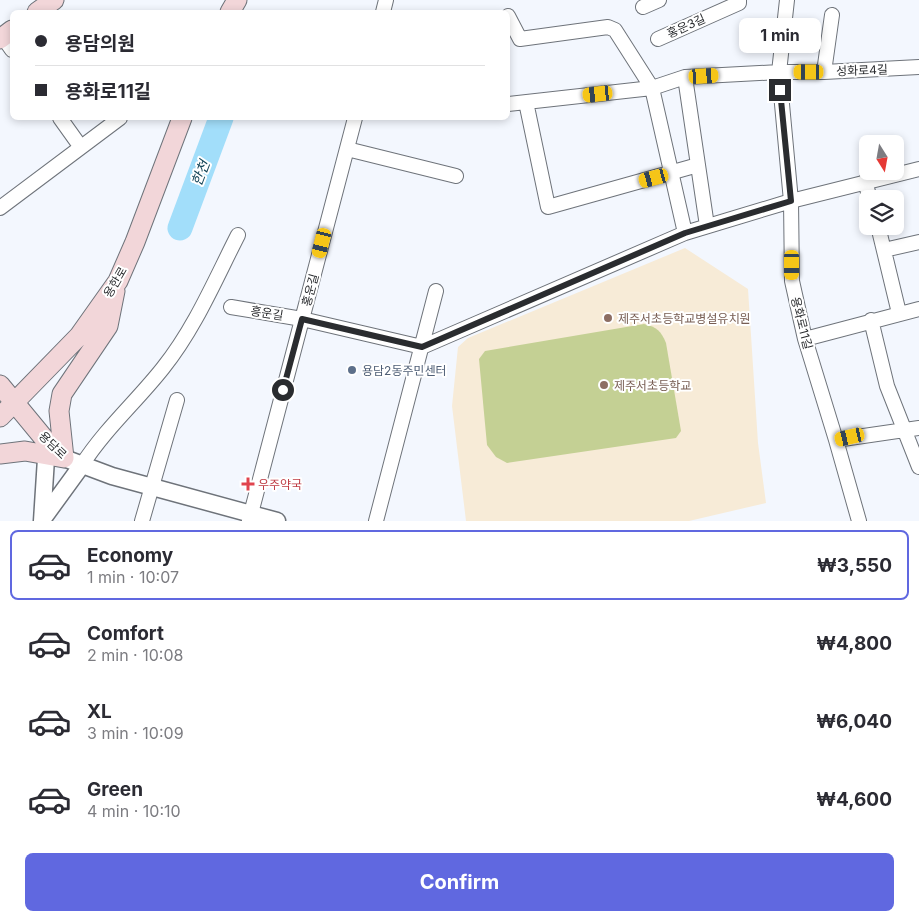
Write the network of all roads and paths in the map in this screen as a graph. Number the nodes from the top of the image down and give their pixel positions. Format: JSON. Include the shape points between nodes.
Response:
{"nodes":[{"id":1,"x":54,"y":0,"type":"edge"},
{"id":2,"x":659,"y":0,"type":"edge"},
{"id":3,"x":739,"y":0,"type":"edge"},
{"id":4,"x":787,"y":0,"type":"edge"},
{"id":5,"x":643,"y":7,"type":"dead end"},
{"id":6,"x":40,"y":10,"type":"edge"},
{"id":7,"x":832,"y":15,"type":"dead end"},
{"id":8,"x":510,"y":20,"type":"edge"},
{"id":9,"x":658,"y":39,"type":"dead end"},
{"id":10,"x":919,"y":67,"type":"edge"},
{"id":11,"x":778,"y":72,"type":"junction"},
{"id":12,"x":824,"y":72,"type":"junction"},
{"id":13,"x":685,"y":77,"type":"junction"},
{"id":14,"x":652,"y":88,"type":"junction"},
{"id":15,"x":526,"y":102,"type":"junction"},
{"id":16,"x":510,"y":104,"type":"edge"},
{"id":17,"x":61,"y":120,"type":"edge"},
{"id":18,"x":117,"y":120,"type":"edge"},
{"id":19,"x":181,"y":120,"type":"edge"},
{"id":20,"x":354,"y":120,"type":"edge"},
{"id":21,"x":80,"y":146,"type":"junction"},
{"id":22,"x":347,"y":149,"type":"junction"},
{"id":23,"x":698,"y":165,"type":"junction"},
{"id":24,"x":919,"y":169,"type":"edge"},
{"id":25,"x":672,"y":174,"type":"junction"},
{"id":26,"x":456,"y":176,"type":"dead end"},
{"id":27,"x":865,"y":181,"type":"junction"},
{"id":28,"x":868,"y":190,"type":"edge"},
{"id":29,"x":791,"y":201,"type":"junction"},
{"id":30,"x":0,"y":208,"type":"edge"},
{"id":31,"x":707,"y":226,"type":"junction"},
{"id":32,"x":685,"y":233,"type":"junction"},
{"id":33,"x":238,"y":235,"type":"dead end"},
{"id":34,"x":880,"y":235,"type":"edge"},
{"id":35,"x":919,"y":242,"type":"edge"},
{"id":36,"x":884,"y":250,"type":"junction"},
{"id":37,"x":117,"y":282,"type":"junction"},
{"id":38,"x":436,"y":291,"type":"dead end"},
{"id":39,"x":231,"y":308,"type":"dead end"},
{"id":40,"x":919,"y":309,"type":"edge"},
{"id":41,"x":899,"y":313,"type":"junction"},
{"id":42,"x":302,"y":319,"type":"junction"},
{"id":43,"x":872,"y":320,"type":"junction"},
{"id":44,"x":805,"y":339,"type":"junction"},
{"id":45,"x":422,"y":347,"type":"junction"},
{"id":46,"x":0,"y":385,"type":"edge"},
{"id":47,"x":177,"y":400,"type":"dead end"},
{"id":48,"x":8,"y":406,"type":"edge"},
{"id":49,"x":0,"y":416,"type":"edge"},
{"id":50,"x":919,"y":428,"type":"edge"},
{"id":51,"x":904,"y":430,"type":"junction"},
{"id":52,"x":836,"y":440,"type":"junction"},
{"id":53,"x":52,"y":452,"type":"junction"},
{"id":54,"x":0,"y":454,"type":"edge"},
{"id":55,"x":82,"y":465,"type":"junction"},
{"id":56,"x":919,"y":467,"type":"edge"},
{"id":57,"x":152,"y":486,"type":"junction"},
{"id":58,"x":250,"y":517,"type":"edge"},
{"id":59,"x":42,"y":521,"type":"edge"},
{"id":60,"x":142,"y":521,"type":"edge"},
{"id":61,"x":277,"y":521,"type":"edge"},
{"id":62,"x":376,"y":521,"type":"edge"},
{"id":63,"x":858,"y":521,"type":"edge"}],
"edges":[{"from":1,"to":6,"type":"main road"},
{"from":2,"to":5,"type":"street"},
{"from":3,"to":9,"type":"street","name":"홍운3길","via":[[739,3]]},
{"from":4,"to":11,"type":"street","name":"용화로11길"},
{"from":7,"to":12,"type":"street"},
{"from":8,"to":14,"type":"street","via":[[520,39],[608,27],[615,30]]},
{"from":10,"to":12,"type":"street","name":"성화로4길"},
{"from":11,"to":12,"type":"street","name":"성화로4길"},
{"from":11,"to":13,"type":"street","name":"성화로4길"},
{"from":11,"to":29,"type":"street","name":"용화로11길"},
{"from":13,"to":14,"type":"street","name":"성화로4길"},
{"from":13,"to":23,"type":"street"},
{"from":14,"to":15,"type":"street","name":"성화로4길"},
{"from":14,"to":25,"type":"street"},
{"from":15,"to":16,"type":"street","name":"성화로4길"},
{"from":15,"to":25,"type":"street","via":[[548,207]]},
{"from":17,"to":21,"type":"street"},
{"from":18,"to":21,"type":"street"},
{"from":19,"to":37,"type":"main road","name":"용한로"},
{"from":20,"to":22,"type":"street","name":"홍운길"},
{"from":21,"to":30,"type":"street"},
{"from":22,"to":26,"type":"street"},
{"from":22,"to":42,"type":"street","name":"홍운길"},
{"from":23,"to":25,"type":"street"},
{"from":23,"to":31,"type":"street"},
{"from":24,"to":27,"type":"street"},
{"from":25,"to":32,"type":"street"},
{"from":27,"to":28,"type":"street"},
{"from":27,"to":29,"type":"street"},
{"from":29,"to":31,"type":"street"},
{"from":29,"to":44,"type":"street","name":"용화로11길","via":[[792,281]]},
{"from":31,"to":32,"type":"street"},
{"from":32,"to":45,"type":"street"},
{"from":33,"to":55,"type":"street","via":[[186,336]]},
{"from":34,"to":36,"type":"street"},
{"from":35,"to":36,"type":"street"},
{"from":36,"to":41,"type":"street"},
{"from":37,"to":48,"type":"main road","name":"용한로","via":[[78,336]]},
{"from":37,"to":53,"type":"main road","via":[[108,326],[62,394]]},
{"from":38,"to":45,"type":"street"},
{"from":39,"to":42,"type":"street","name":"흥운길"},
{"from":40,"to":41,"type":"street"},
{"from":41,"to":43,"type":"street"},
{"from":42,"to":45,"type":"street","name":"흥운길"},
{"from":42,"to":58,"type":"street","name":"홍운길"},
{"from":43,"to":44,"type":"street"},
{"from":43,"to":51,"type":"street","via":[[887,386]]},
{"from":44,"to":52,"type":"street","name":"용화로11길"},
{"from":45,"to":62,"type":"street"},
{"from":46,"to":48,"type":"main road","name":"용담로"},
{"from":47,"to":57,"type":"street"},
{"from":48,"to":49,"type":"main road","name":"용한로"},
{"from":48,"to":53,"type":"main road","name":"용담로"},
{"from":50,"to":51,"type":"street"},
{"from":51,"to":52,"type":"street"},
{"from":51,"to":56,"type":"street"},
{"from":52,"to":63,"type":"street","name":"용화로11길"},
{"from":53,"to":54,"type":"main road"},
{"from":53,"to":55,"type":"street","name":"용담로"},
{"from":53,"to":59,"type":"street"},
{"from":55,"to":57,"type":"street","name":"용담로"},
{"from":55,"to":59,"type":"street"},
{"from":57,"to":58,"type":"street","name":"용담로"},
{"from":57,"to":60,"type":"street"},
{"from":58,"to":61,"type":"street","name":"용담로"}]}
